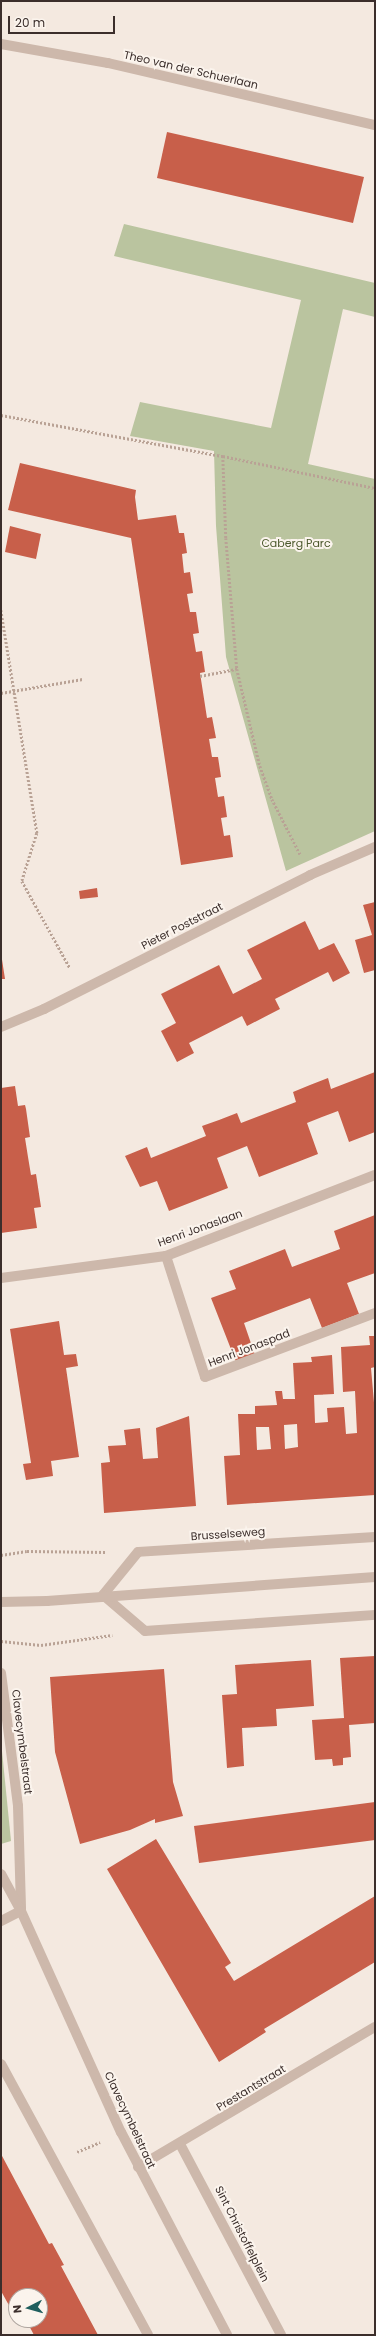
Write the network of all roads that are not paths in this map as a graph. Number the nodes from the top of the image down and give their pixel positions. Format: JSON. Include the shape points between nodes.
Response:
{"nodes":[{"id":1,"x":1,"y":44,"type":"edge"},
{"id":2,"x":375,"y":125,"type":"edge"},
{"id":3,"x":375,"y":846,"type":"edge"},
{"id":4,"x":1,"y":1027,"type":"edge"},
{"id":5,"x":375,"y":1175,"type":"edge"},
{"id":6,"x":166,"y":1256,"type":"junction"},
{"id":7,"x":1,"y":1278,"type":"edge"},
{"id":8,"x":375,"y":1313,"type":"edge"},
{"id":9,"x":375,"y":1537,"type":"edge"},
{"id":10,"x":375,"y":1577,"type":"edge"},
{"id":11,"x":103,"y":1595,"type":"junction"},
{"id":12,"x":1,"y":1602,"type":"edge"},
{"id":13,"x":375,"y":1615,"type":"edge"},
{"id":14,"x":1,"y":1673,"type":"edge"},
{"id":15,"x":1,"y":1874,"type":"edge"},
{"id":16,"x":22,"y":1910,"type":"junction"},
{"id":17,"x":1,"y":1921,"type":"edge"},
{"id":18,"x":375,"y":2027,"type":"edge"},
{"id":19,"x":1,"y":2064,"type":"edge"},
{"id":20,"x":180,"y":2144,"type":"junction"},
{"id":21,"x":138,"y":2167,"type":"junction"},
{"id":22,"x":148,"y":2335,"type":"edge"},
{"id":23,"x":227,"y":2335,"type":"edge"},
{"id":24,"x":281,"y":2335,"type":"edge"}],
"edges":[{"from":1,"to":2,"type":"street","name":"Theo van der Schuerlaan","via":[[108,63]]},
{"from":3,"to":4,"type":"street","name":"Pieter Poststraat","via":[[310,874],[82,990]]},
{"from":5,"to":6,"type":"street","name":"Henri Jonaslaan"},
{"from":6,"to":7,"type":"street","name":"Henri Jonaslaan"},
{"from":6,"to":8,"type":"street","name":"Henri Jonaspad","via":[[205,1377]]},
{"from":9,"to":11,"type":"street","name":"Brusselseweg","via":[[138,1552]]},
{"from":10,"to":11,"type":"street"},
{"from":11,"to":12,"type":"street"},
{"from":11,"to":13,"type":"street","via":[[145,1631]]},
{"from":14,"to":16,"type":"street","name":"Clavecymbelstraat","via":[[18,1806]]},
{"from":15,"to":16,"type":"street","name":"Clavecymbelstraat"},
{"from":16,"to":17,"type":"street"},
{"from":16,"to":21,"type":"street","name":"Clavecymbelstraat","via":[[120,2132]]},
{"from":18,"to":20,"type":"street","name":"Prestantstraat"},
{"from":19,"to":22,"type":"street"},
{"from":20,"to":21,"type":"street","name":"Prestantstraat"},
{"from":20,"to":24,"type":"street","name":"Sint Christoffelplein"},
{"from":21,"to":23,"type":"street","name":"Clavecymbelstraat"}]}
